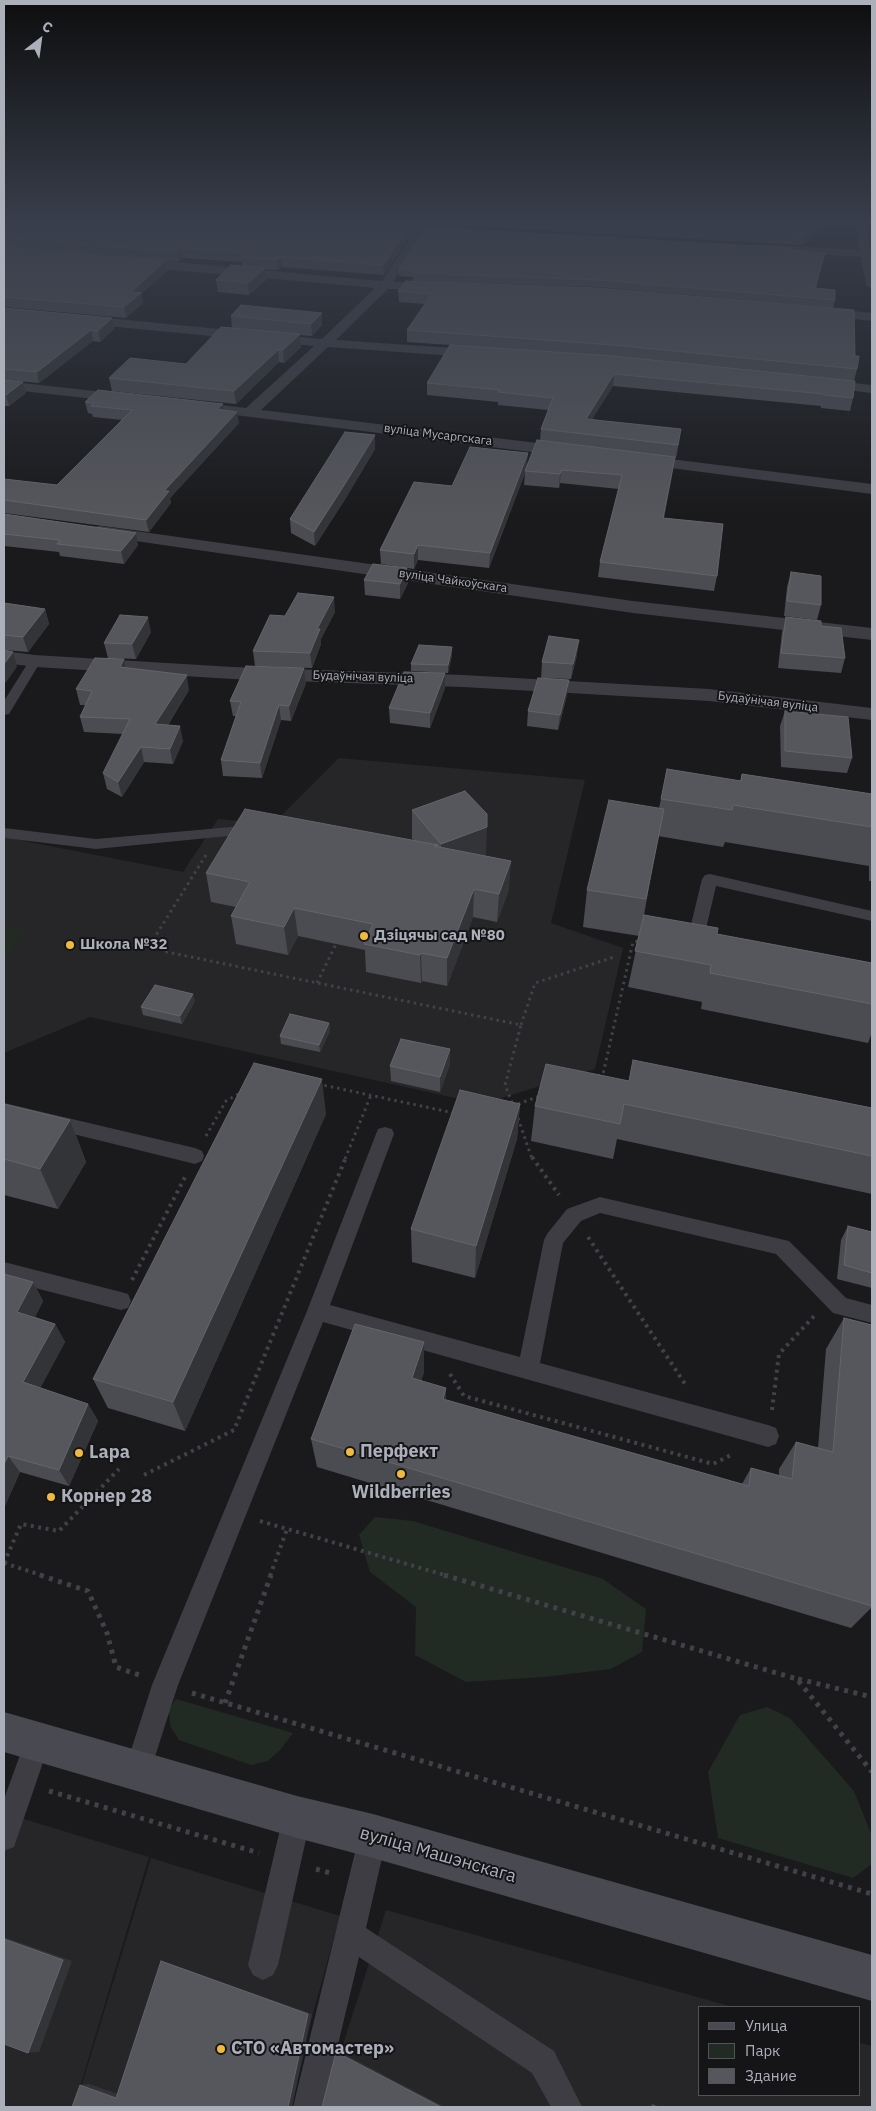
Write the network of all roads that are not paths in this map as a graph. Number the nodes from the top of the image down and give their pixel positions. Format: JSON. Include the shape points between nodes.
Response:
{"nodes":[{"id":1,"x":113,"y":323,"type":"edge"},
{"id":2,"x":346,"y":323,"type":"edge"},
{"id":3,"x":325,"y":343,"type":"junction"},
{"id":4,"x":493,"y":354,"type":"edge"},
{"id":5,"x":805,"y":382,"type":"edge"},
{"id":6,"x":4,"y":385,"type":"edge"},
{"id":7,"x":872,"y":389,"type":"edge"},
{"id":8,"x":142,"y":400,"type":"edge"},
{"id":9,"x":171,"y":403,"type":"edge"},
{"id":10,"x":250,"y":412,"type":"junction"},
{"id":11,"x":586,"y":453,"type":"edge"},
{"id":12,"x":625,"y":458,"type":"edge"},
{"id":13,"x":872,"y":489,"type":"edge"},
{"id":14,"x":78,"y":528,"type":"edge"},
{"id":15,"x":872,"y":634,"type":"edge"},
{"id":16,"x":4,"y":657,"type":"edge"},
{"id":17,"x":35,"y":661,"type":"junction"},
{"id":18,"x":4,"y":711,"type":"edge"},
{"id":19,"x":872,"y":714,"type":"edge"},
{"id":20,"x":4,"y":833,"type":"edge"},
{"id":21,"x":273,"y":833,"type":"edge"},
{"id":22,"x":872,"y":916,"type":"edge"},
{"id":23,"x":724,"y":942,"type":"edge"},
{"id":24,"x":4,"y":1110,"type":"edge"},
{"id":25,"x":385,"y":1134,"type":"dead end"},
{"id":26,"x":195,"y":1156,"type":"road end"},
{"id":27,"x":4,"y":1271,"type":"edge"},
{"id":28,"x":121,"y":1301,"type":"road end"},
{"id":29,"x":317,"y":1311,"type":"junction"},
{"id":30,"x":872,"y":1314,"type":"edge"},
{"id":31,"x":528,"y":1370,"type":"junction"},
{"id":32,"x":768,"y":1436,"type":"dead end"},
{"id":33,"x":20,"y":1737,"type":"edge"},
{"id":34,"x":138,"y":1772,"type":"junction"},
{"id":35,"x":297,"y":1818,"type":"junction"},
{"id":36,"x":373,"y":1836,"type":"junction"},
{"id":37,"x":4,"y":1838,"type":"edge"},
{"id":38,"x":350,"y":1934,"type":"junction"},
{"id":39,"x":263,"y":1964,"type":"dead end"},
{"id":40,"x":872,"y":1978,"type":"edge"},
{"id":41,"x":308,"y":2107,"type":"edge"},
{"id":42,"x":567,"y":2107,"type":"edge"}],
"edges":[{"from":1,"to":3,"type":"street"},
{"from":2,"to":3,"type":"street"},
{"from":3,"to":4,"type":"street"},
{"from":3,"to":10,"type":"street"},
{"from":5,"to":7,"type":"street"},
{"from":6,"to":8,"type":"street"},
{"from":9,"to":10,"type":"street","name":"вуліца Мусаргскага"},
{"from":10,"to":11,"type":"street","name":"вуліца Мусаргскага"},
{"from":12,"to":13,"type":"street"},
{"from":14,"to":15,"type":"street","name":"вуліца Чайкоўскага","via":[[633,607]]},
{"from":16,"to":17,"type":"street","name":"Будаўнічая вуліца"},
{"from":17,"to":18,"type":"lane"},
{"from":17,"to":19,"type":"street","name":"Будаўнічая вуліца","via":[[708,695]]},
{"from":20,"to":21,"type":"lane","via":[[96,844],[253,830]]},
{"from":22,"to":23,"type":"lane","via":[[710,879],[696,937]]},
{"from":24,"to":26,"type":"lane"},
{"from":25,"to":29,"type":"lane"},
{"from":27,"to":28,"type":"lane"},
{"from":29,"to":31,"type":"lane"},
{"from":29,"to":34,"type":"lane","via":[[165,1685]]},
{"from":30,"to":31,"type":"lane","via":[[840,1306],[782,1247],[600,1205],[574,1215],[554,1240]]},
{"from":31,"to":32,"type":"lane"},
{"from":33,"to":34,"type":"main road","name":"вуліца Машэнскага"},
{"from":33,"to":37,"type":"lane","via":[[22,1784]]},
{"from":34,"to":35,"type":"main road","name":"вуліца Машэнскага"},
{"from":35,"to":36,"type":"main road","name":"вуліца Машэнскага"},
{"from":35,"to":39,"type":"lane"},
{"from":36,"to":38,"type":"lane"},
{"from":36,"to":40,"type":"main road","name":"вуліца Машэнскага"},
{"from":38,"to":41,"type":"lane"},
{"from":38,"to":42,"type":"lane","via":[[543,2062]]}]}
